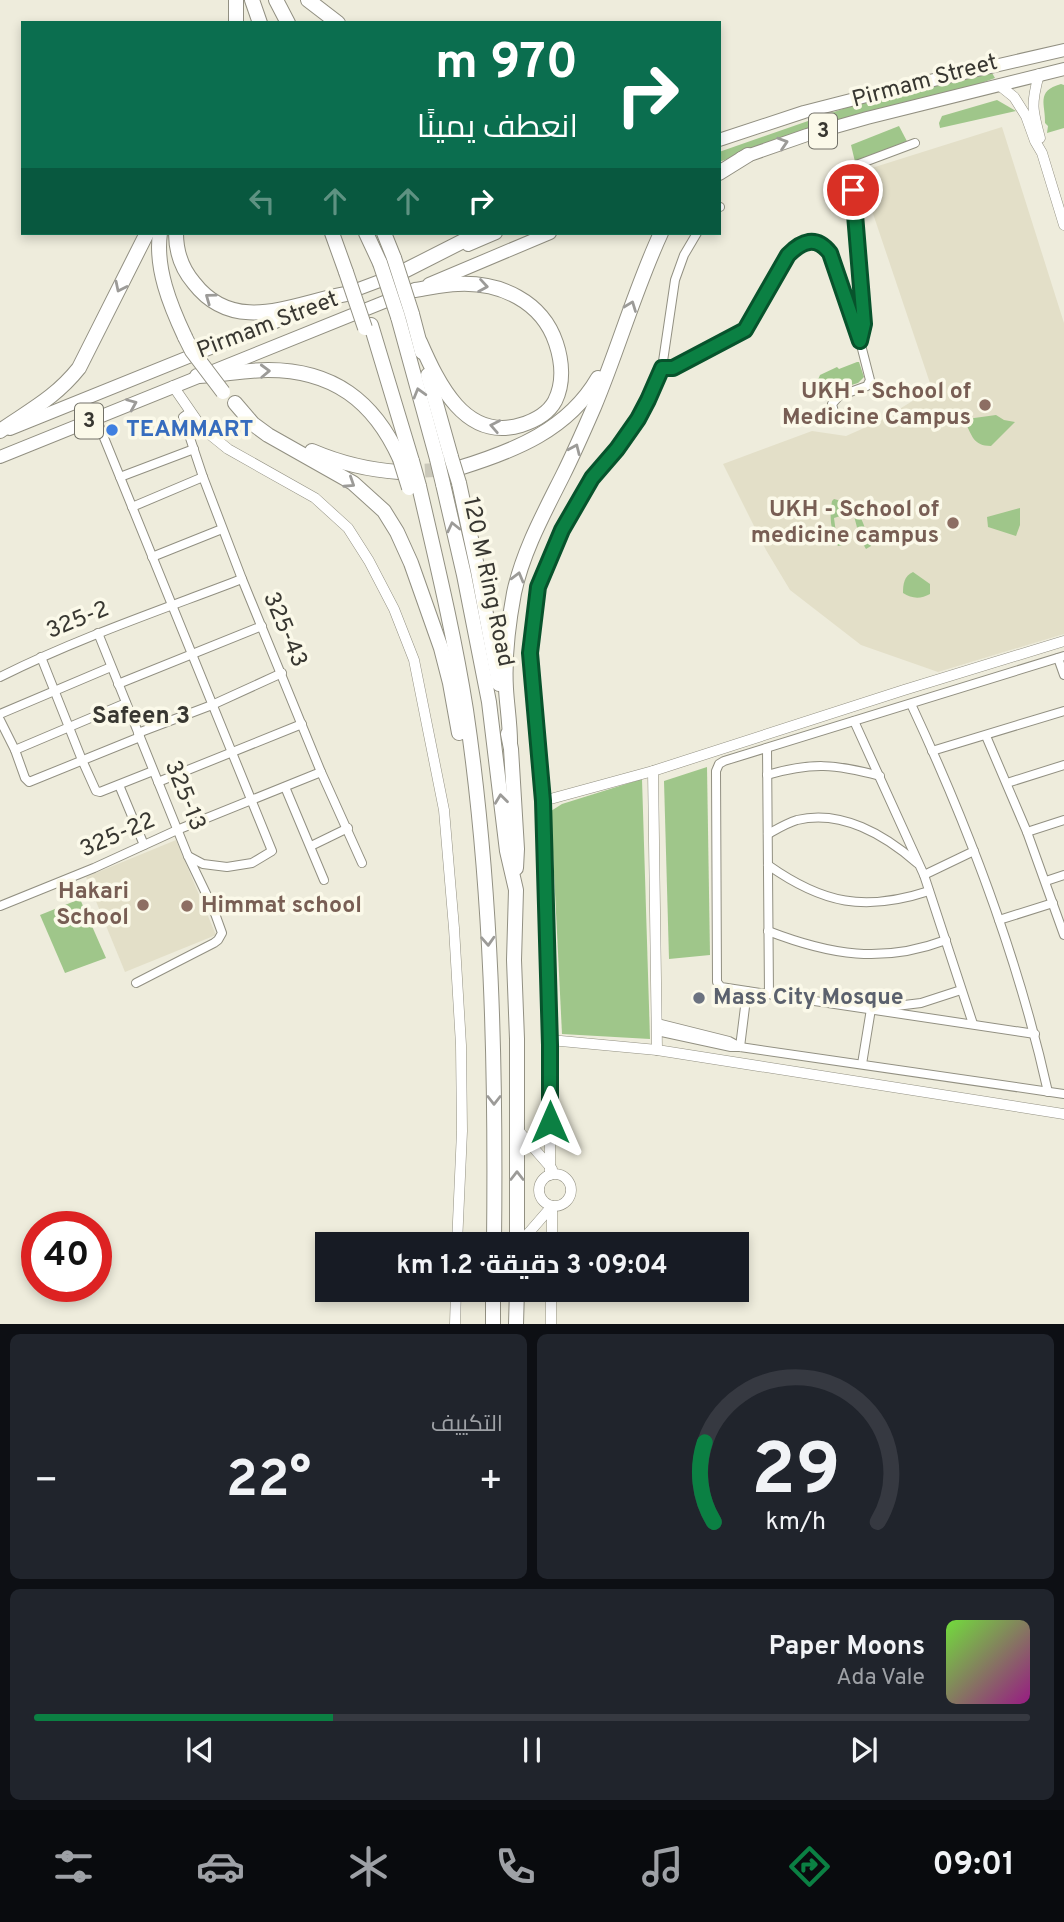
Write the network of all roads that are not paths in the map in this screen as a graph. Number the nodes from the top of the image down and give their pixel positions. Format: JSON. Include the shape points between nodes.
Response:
{"nodes":[{"id":1,"x":236,"y":0,"type":"edge"},
{"id":2,"x":252,"y":0,"type":"edge"},
{"id":3,"x":274,"y":0,"type":"edge"},
{"id":4,"x":308,"y":0,"type":"edge"},
{"id":5,"x":236,"y":21,"type":"edge"},
{"id":6,"x":259,"y":21,"type":"edge"},
{"id":7,"x":279,"y":21,"type":"edge"},
{"id":8,"x":287,"y":21,"type":"edge"},
{"id":9,"x":335,"y":21,"type":"edge"},
{"id":10,"x":1064,"y":50,"type":"edge"},
{"id":11,"x":1062,"y":71,"type":"edge"},
{"id":12,"x":1039,"y":74,"type":"junction"},
{"id":13,"x":999,"y":85,"type":"junction"},
{"id":14,"x":721,"y":139,"type":"edge"},
{"id":15,"x":915,"y":143,"type":"dead end"},
{"id":16,"x":1042,"y":153,"type":"junction"},
{"id":17,"x":748,"y":155,"type":"junction"},
{"id":18,"x":721,"y":166,"type":"edge"},
{"id":19,"x":721,"y":172,"type":"edge"},
{"id":20,"x":1064,"y":225,"type":"edge"},
{"id":21,"x":146,"y":235,"type":"edge"},
{"id":22,"x":160,"y":235,"type":"edge"},
{"id":23,"x":176,"y":235,"type":"edge"},
{"id":24,"x":333,"y":235,"type":"edge"},
{"id":25,"x":340,"y":235,"type":"edge"},
{"id":26,"x":368,"y":235,"type":"edge"},
{"id":27,"x":384,"y":235,"type":"edge"},
{"id":28,"x":475,"y":235,"type":"edge"},
{"id":29,"x":491,"y":235,"type":"edge"},
{"id":30,"x":545,"y":235,"type":"edge"},
{"id":31,"x":661,"y":235,"type":"edge"},
{"id":32,"x":696,"y":235,"type":"edge"},
{"id":33,"x":387,"y":261,"type":"junction"},
{"id":34,"x":406,"y":270,"type":"junction"},
{"id":35,"x":350,"y":271,"type":"junction"},
{"id":36,"x":415,"y":290,"type":"junction"},
{"id":37,"x":346,"y":294,"type":"junction"},
{"id":38,"x":621,"y":334,"type":"junction"},
{"id":39,"x":860,"y":341,"type":"junction"},
{"id":40,"x":419,"y":342,"type":"junction"},
{"id":41,"x":662,"y":368,"type":"junction"},
{"id":42,"x":197,"y":376,"type":"junction"},
{"id":43,"x":173,"y":386,"type":"junction"},
{"id":44,"x":234,"y":403,"type":"junction"},
{"id":45,"x":190,"y":412,"type":"junction"},
{"id":46,"x":835,"y":416,"type":"dead end"},
{"id":47,"x":96,"y":418,"type":"junction"},
{"id":48,"x":0,"y":432,"type":"edge"},
{"id":49,"x":194,"y":449,"type":"junction"},
{"id":50,"x":617,"y":449,"type":"joint"},
{"id":51,"x":0,"y":457,"type":"edge"},
{"id":52,"x":404,"y":464,"type":"junction"},
{"id":53,"x":452,"y":467,"type":"junction"},
{"id":54,"x":120,"y":477,"type":"junction"},
{"id":55,"x":203,"y":477,"type":"junction"},
{"id":56,"x":132,"y":507,"type":"junction"},
{"id":57,"x":222,"y":529,"type":"junction"},
{"id":58,"x":152,"y":557,"type":"junction"},
{"id":59,"x":242,"y":579,"type":"junction"},
{"id":60,"x":172,"y":606,"type":"junction"},
{"id":61,"x":262,"y":626,"type":"junction"},
{"id":62,"x":98,"y":634,"type":"junction"},
{"id":63,"x":1064,"y":641,"type":"edge"},
{"id":64,"x":192,"y":654,"type":"junction"},
{"id":65,"x":41,"y":657,"type":"junction"},
{"id":66,"x":1061,"y":657,"type":"edge"},
{"id":67,"x":111,"y":667,"type":"junction"},
{"id":68,"x":282,"y":673,"type":"junction"},
{"id":69,"x":1064,"y":675,"type":"edge"},
{"id":70,"x":0,"y":677,"type":"edge"},
{"id":71,"x":118,"y":684,"type":"junction"},
{"id":72,"x":54,"y":690,"type":"junction"},
{"id":73,"x":126,"y":703,"type":"junction"},
{"id":74,"x":911,"y":704,"type":"junction"},
{"id":75,"x":212,"y":705,"type":"junction"},
{"id":76,"x":1064,"y":711,"type":"edge"},
{"id":77,"x":0,"y":714,"type":"edge"},
{"id":78,"x":0,"y":720,"type":"edge"},
{"id":79,"x":853,"y":722,"type":"junction"},
{"id":80,"x":302,"y":724,"type":"junction"},
{"id":81,"x":68,"y":727,"type":"junction"},
{"id":82,"x":139,"y":735,"type":"junction"},
{"id":83,"x":986,"y":736,"type":"junction"},
{"id":84,"x":510,"y":742,"type":"junction"},
{"id":85,"x":767,"y":748,"type":"junction"},
{"id":86,"x":15,"y":750,"type":"junction"},
{"id":87,"x":932,"y":751,"type":"junction"},
{"id":88,"x":232,"y":752,"type":"junction"},
{"id":89,"x":82,"y":760,"type":"junction"},
{"id":90,"x":1064,"y":765,"type":"edge"},
{"id":91,"x":153,"y":771,"type":"junction"},
{"id":92,"x":653,"y":771,"type":"junction"},
{"id":93,"x":321,"y":772,"type":"junction"},
{"id":94,"x":768,"y":775,"type":"junction"},
{"id":95,"x":880,"y":776,"type":"junction"},
{"id":96,"x":158,"y":782,"type":"junction"},
{"id":97,"x":1007,"y":783,"type":"junction"},
{"id":98,"x":119,"y":785,"type":"junction"},
{"id":99,"x":285,"y":787,"type":"junction"},
{"id":100,"x":252,"y":801,"type":"junction"},
{"id":101,"x":543,"y":801,"type":"junction"},
{"id":102,"x":1064,"y":820,"type":"edge"},
{"id":103,"x":348,"y":828,"type":"junction"},
{"id":104,"x":177,"y":830,"type":"junction"},
{"id":105,"x":1027,"y":832,"type":"junction"},
{"id":106,"x":768,"y":834,"type":"junction"},
{"id":107,"x":144,"y":845,"type":"junction"},
{"id":108,"x":311,"y":846,"type":"junction"},
{"id":109,"x":974,"y":852,"type":"junction"},
{"id":110,"x":188,"y":856,"type":"junction"},
{"id":111,"x":362,"y":863,"type":"dead end"},
{"id":112,"x":919,"y":864,"type":"junction"},
{"id":113,"x":768,"y":865,"type":"junction"},
{"id":114,"x":484,"y":873,"type":"junction"},
{"id":115,"x":924,"y":875,"type":"junction"},
{"id":116,"x":1064,"y":876,"type":"edge"},
{"id":117,"x":324,"y":880,"type":"dead end"},
{"id":118,"x":1046,"y":881,"type":"junction"},
{"id":119,"x":516,"y":890,"type":"junction"},
{"id":120,"x":929,"y":891,"type":"junction"},
{"id":121,"x":1053,"y":903,"type":"junction"},
{"id":122,"x":0,"y":906,"type":"edge"},
{"id":123,"x":999,"y":920,"type":"junction"},
{"id":124,"x":768,"y":930,"type":"junction"},
{"id":125,"x":1064,"y":935,"type":"edge"},
{"id":126,"x":946,"y":940,"type":"junction"},
{"id":127,"x":136,"y":983,"type":"dead end"},
{"id":128,"x":961,"y":990,"type":"junction"},
{"id":129,"x":747,"y":991,"type":"junction"},
{"id":130,"x":769,"y":994,"type":"junction"},
{"id":131,"x":871,"y":1009,"type":"junction"},
{"id":132,"x":973,"y":1024,"type":"junction"},
{"id":133,"x":657,"y":1027,"type":"junction"},
{"id":134,"x":1035,"y":1034,"type":"junction"},
{"id":135,"x":550,"y":1040,"type":"junction"},
{"id":136,"x":740,"y":1046,"type":"junction"},
{"id":137,"x":657,"y":1050,"type":"junction"},
{"id":138,"x":862,"y":1064,"type":"junction"},
{"id":139,"x":1048,"y":1091,"type":"junction"},
{"id":140,"x":1064,"y":1094,"type":"edge"},
{"id":141,"x":1064,"y":1114,"type":"edge"},
{"id":142,"x":517,"y":1129,"type":"junction"},
{"id":143,"x":553,"y":1172,"type":"junction"},
{"id":144,"x":552,"y":1206,"type":"junction"},
{"id":145,"x":457,"y":1232,"type":"edge"},
{"id":146,"x":494,"y":1232,"type":"edge"},
{"id":147,"x":518,"y":1232,"type":"edge"},
{"id":148,"x":529,"y":1232,"type":"edge"},
{"id":149,"x":552,"y":1232,"type":"edge"},
{"id":150,"x":455,"y":1302,"type":"edge"},
{"id":151,"x":493,"y":1302,"type":"edge"},
{"id":152,"x":516,"y":1302,"type":"edge"},
{"id":153,"x":551,"y":1302,"type":"edge"},
{"id":154,"x":454,"y":1324,"type":"edge"},
{"id":155,"x":493,"y":1324,"type":"edge"},
{"id":156,"x":516,"y":1324,"type":"edge"},
{"id":157,"x":551,"y":1324,"type":"edge"}],
"edges":[{"from":1,"to":5,"type":"highway"},
{"from":2,"to":6,"type":"highway"},
{"from":3,"to":7,"type":"highway"},
{"from":3,"to":8,"type":"highway"},
{"from":4,"to":9,"type":"highway"},
{"from":10,"to":14,"type":"highway","name":"Pirmam Street","number":"3","via":[[886,90]]},
{"from":11,"to":12,"type":"highway","name":"Pirmam Street","number":"3"},
{"from":12,"to":13,"type":"highway","name":"Pirmam Street","number":"3"},
{"from":12,"to":16,"type":"street","via":[[1032,108]]},
{"from":13,"to":16,"type":"street","via":[[1020,105]]},
{"from":17,"to":13,"type":"highway","name":"Pirmam Street","number":"3","one_way":true,"via":[[867,118]]},
{"from":15,"to":39,"type":"street","via":[[849,170],[864,324]]},
{"from":16,"to":20,"type":"street"},
{"from":17,"to":18,"type":"highway","name":"Pirmam Street","number":"3"},
{"from":17,"to":19,"type":"highway"},
{"from":21,"to":48,"type":"highway","one_way":true,"via":[[79,369],[45,403]]},
{"from":22,"to":44,"type":"highway","bridge":true,"via":[[164,282],[185,337]]},
{"from":37,"to":23,"type":"highway","one_way":true,"via":[[266,312],[230,310],[204,295],[188,275]]},
{"from":24,"to":35,"type":"highway"},
{"from":25,"to":35,"type":"highway","name":"120 M Ring Road"},
{"from":26,"to":33,"type":"highway","name":"120 M Ring Road"},
{"from":27,"to":33,"type":"highway"},
{"from":28,"to":34,"type":"highway"},
{"from":29,"to":34,"type":"highway","name":"Pirmam Street","number":"3"},
{"from":30,"to":36,"type":"highway","name":"Pirmam Street","number":"3"},
{"from":38,"to":31,"type":"highway","one_way":true},
{"from":32,"to":41,"type":"street","via":[[675,280]]},
{"from":33,"to":40,"type":"highway","bridge":true,"via":[[412,314]]},
{"from":53,"to":33,"type":"highway","name":"120 M Ring Road","one_way":true,"bridge":true,"via":[[398,317]]},
{"from":34,"to":37,"type":"highway","name":"Pirmam Street","number":"3"},
{"from":35,"to":52,"type":"highway","name":"120 M Ring Road","via":[[391,388]]},
{"from":36,"to":40,"type":"highway","one_way":true,"via":[[474,284],[523,299],[547,323],[557,347],[561,382],[555,402],[542,415],[519,426],[508,429],[482,424],[450,399]]},
{"from":36,"to":42,"type":"highway","name":"Pirmam Street","number":"3"},
{"from":37,"to":48,"type":"highway","name":"Pirmam Street","number":"3"},
{"from":38,"to":53,"type":"highway","via":[[597,381],[567,417],[530,442]]},
{"from":84,"to":38,"type":"highway","one_way":true,"via":[[506,647],[514,591],[529,544],[595,404]]},
{"from":39,"to":41,"type":"street","via":[[830,253],[815,242],[805,243],[788,255],[745,330],[673,368]]},
{"from":39,"to":46,"type":"street","via":[[869,384],[839,396],[832,404]]},
{"from":40,"to":53,"type":"highway"},
{"from":41,"to":50,"type":"street","via":[[638,419]]},
{"from":42,"to":43,"type":"highway","name":"Pirmam Street","number":"3"},
{"from":42,"to":52,"type":"highway","one_way":true,"via":[[266,370],[301,373],[329,382],[356,397],[377,418]]},
{"from":43,"to":45,"type":"street"},
{"from":47,"to":43,"type":"highway","name":"Pirmam Street","number":"3","one_way":true},
{"from":44,"to":52,"type":"highway","via":[[286,438],[329,458],[369,468]]},
{"from":44,"to":114,"type":"highway","one_way":true,"via":[[268,435],[353,483],[384,511],[397,532],[444,660]]},
{"from":45,"to":49,"type":"street","name":"325-43","via":[[183,417]]},
{"from":45,"to":145,"type":"street","via":[[228,449],[315,498],[348,528],[394,609],[414,660],[444,810],[454,928],[461,1045]]},
{"from":47,"to":51,"type":"highway","name":"Pirmam Street","number":"3"},
{"from":47,"to":54,"type":"street"},
{"from":49,"to":54,"type":"street"},
{"from":49,"to":55,"type":"street","name":"325-43"},
{"from":50,"to":101,"type":"street","via":[[592,478],[562,530],[538,587],[530,653]]},
{"from":52,"to":114,"type":"highway","name":"120 M Ring Road","bridge":true,"via":[[414,487],[455,652]]},
{"from":53,"to":84,"type":"highway","via":[[487,615]]},
{"from":119,"to":53,"type":"highway","name":"120 M Ring Road","one_way":true,"bridge":true,"via":[[489,702],[443,484]]},
{"from":54,"to":56,"type":"street"},
{"from":55,"to":56,"type":"street"},
{"from":55,"to":57,"type":"street","name":"325-43"},
{"from":56,"to":58,"type":"street"},
{"from":57,"to":58,"type":"street"},
{"from":57,"to":59,"type":"street","name":"325-43"},
{"from":58,"to":60,"type":"street"},
{"from":59,"to":60,"type":"street","name":"325-2"},
{"from":59,"to":61,"type":"street","name":"325-43"},
{"from":60,"to":62,"type":"street","name":"325-2"},
{"from":60,"to":64,"type":"street"},
{"from":61,"to":64,"type":"street"},
{"from":61,"to":68,"type":"street","name":"325-43"},
{"from":62,"to":65,"type":"street","name":"325-2"},
{"from":62,"to":67,"type":"street","name":"325-13"},
{"from":63,"to":92,"type":"street"},
{"from":64,"to":71,"type":"street"},
{"from":64,"to":75,"type":"street"},
{"from":65,"to":70,"type":"street","name":"325-2"},
{"from":65,"to":72,"type":"street"},
{"from":66,"to":69,"type":"street"},
{"from":66,"to":74,"type":"street"},
{"from":67,"to":71,"type":"street","name":"325-13"},
{"from":67,"to":72,"type":"street"},
{"from":68,"to":75,"type":"street"},
{"from":68,"to":80,"type":"street","name":"325-43"},
{"from":71,"to":73,"type":"street","name":"325-13"},
{"from":72,"to":77,"type":"street"},
{"from":72,"to":81,"type":"street"},
{"from":73,"to":81,"type":"street"},
{"from":73,"to":82,"type":"street","name":"325-13"},
{"from":74,"to":79,"type":"street"},
{"from":74,"to":87,"type":"street"},
{"from":75,"to":82,"type":"street"},
{"from":75,"to":88,"type":"street"},
{"from":76,"to":83,"type":"street"},
{"from":78,"to":86,"type":"street"},
{"from":79,"to":85,"type":"street"},
{"from":79,"to":95,"type":"street"},
{"from":80,"to":88,"type":"street"},
{"from":80,"to":93,"type":"street","name":"325-43"},
{"from":81,"to":86,"type":"street"},
{"from":81,"to":89,"type":"street"},
{"from":82,"to":89,"type":"street"},
{"from":82,"to":91,"type":"street","name":"325-13"},
{"from":83,"to":87,"type":"street"},
{"from":83,"to":97,"type":"street"},
{"from":84,"to":119,"type":"highway"},
{"from":85,"to":94,"type":"street"},
{"from":85,"to":129,"type":"street","via":[[721,762],[716,771],[717,982],[723,988]]},
{"from":86,"to":89,"type":"street","via":[[29,782]]},
{"from":87,"to":109,"type":"street"},
{"from":88,"to":96,"type":"street"},
{"from":88,"to":100,"type":"street"},
{"from":89,"to":98,"type":"street","via":[[97,792]]},
{"from":90,"to":97,"type":"street"},
{"from":91,"to":96,"type":"street","name":"325-13"},
{"from":91,"to":98,"type":"street"},
{"from":92,"to":101,"type":"street"},
{"from":92,"to":133,"type":"street"},
{"from":93,"to":99,"type":"street","name":"325-22"},
{"from":93,"to":103,"type":"street","name":"325-43"},
{"from":94,"to":95,"type":"street","via":[[828,765]]},
{"from":94,"to":106,"type":"street"},
{"from":95,"to":112,"type":"street"},
{"from":96,"to":104,"type":"street","name":"325-13"},
{"from":97,"to":105,"type":"street"},
{"from":98,"to":107,"type":"street"},
{"from":99,"to":100,"type":"street","name":"325-22"},
{"from":99,"to":108,"type":"street"},
{"from":100,"to":104,"type":"street","name":"325-22"},
{"from":100,"to":110,"type":"street","via":[[272,852],[252,863],[227,867],[203,864]]},
{"from":101,"to":135,"type":"street"},
{"from":102,"to":105,"type":"street"},
{"from":103,"to":108,"type":"street"},
{"from":103,"to":111,"type":"street","name":"325-43"},
{"from":104,"to":107,"type":"street","name":"325-22"},
{"from":104,"to":110,"type":"street","name":"325-13"},
{"from":105,"to":118,"type":"street"},
{"from":106,"to":112,"type":"street","via":[[796,820],[840,820],[883,838]]},
{"from":106,"to":113,"type":"street"},
{"from":107,"to":122,"type":"street","name":"325-22"},
{"from":108,"to":117,"type":"street"},
{"from":109,"to":115,"type":"street"},
{"from":109,"to":123,"type":"street"},
{"from":110,"to":127,"type":"street","name":"325-13","via":[[222,933],[214,943]]},
{"from":112,"to":115,"type":"street"},
{"from":113,"to":120,"type":"street","via":[[806,889],[844,901],[894,901]]},
{"from":113,"to":124,"type":"street"},
{"from":114,"to":146,"type":"highway","name":"120 M Ring Road","one_way":true,"via":[[493,1032]]},
{"from":115,"to":120,"type":"street"},
{"from":116,"to":118,"type":"street"},
{"from":118,"to":121,"type":"street"},
{"from":119,"to":142,"type":"highway","name":"120 M Ring Road"},
{"from":120,"to":126,"type":"street"},
{"from":121,"to":123,"type":"street"},
{"from":121,"to":125,"type":"street"},
{"from":123,"to":134,"type":"street"},
{"from":124,"to":126,"type":"street","via":[[822,949],[866,955]]},
{"from":124,"to":130,"type":"street"},
{"from":126,"to":128,"type":"street"},
{"from":128,"to":131,"type":"street","via":[[921,1003]]},
{"from":128,"to":132,"type":"street"},
{"from":129,"to":130,"type":"street"},
{"from":129,"to":136,"type":"street"},
{"from":130,"to":131,"type":"street"},
{"from":131,"to":132,"type":"street"},
{"from":131,"to":138,"type":"street"},
{"from":132,"to":134,"type":"street"},
{"from":133,"to":136,"type":"street"},
{"from":133,"to":137,"type":"street"},
{"from":134,"to":139,"type":"street"},
{"from":135,"to":137,"type":"street"},
{"from":135,"to":143,"type":"street"},
{"from":136,"to":138,"type":"street"},
{"from":137,"to":141,"type":"street"},
{"from":138,"to":139,"type":"street"},
{"from":139,"to":140,"type":"street"},
{"from":142,"to":143,"type":"street"},
{"from":147,"to":142,"type":"highway","name":"120 M Ring Road","one_way":true},
{"from":143,"to":144,"type":"street","via":[[540,1182],[539,1192],[543,1202]]},
{"from":143,"to":144,"type":"street","via":[[568,1180],[571,1190],[568,1201]]},
{"from":144,"to":148,"type":"street"},
{"from":144,"to":149,"type":"street"},
{"from":150,"to":154,"type":"street"},
{"from":151,"to":155,"type":"highway"},
{"from":152,"to":156,"type":"highway"},
{"from":153,"to":157,"type":"street"}]}
